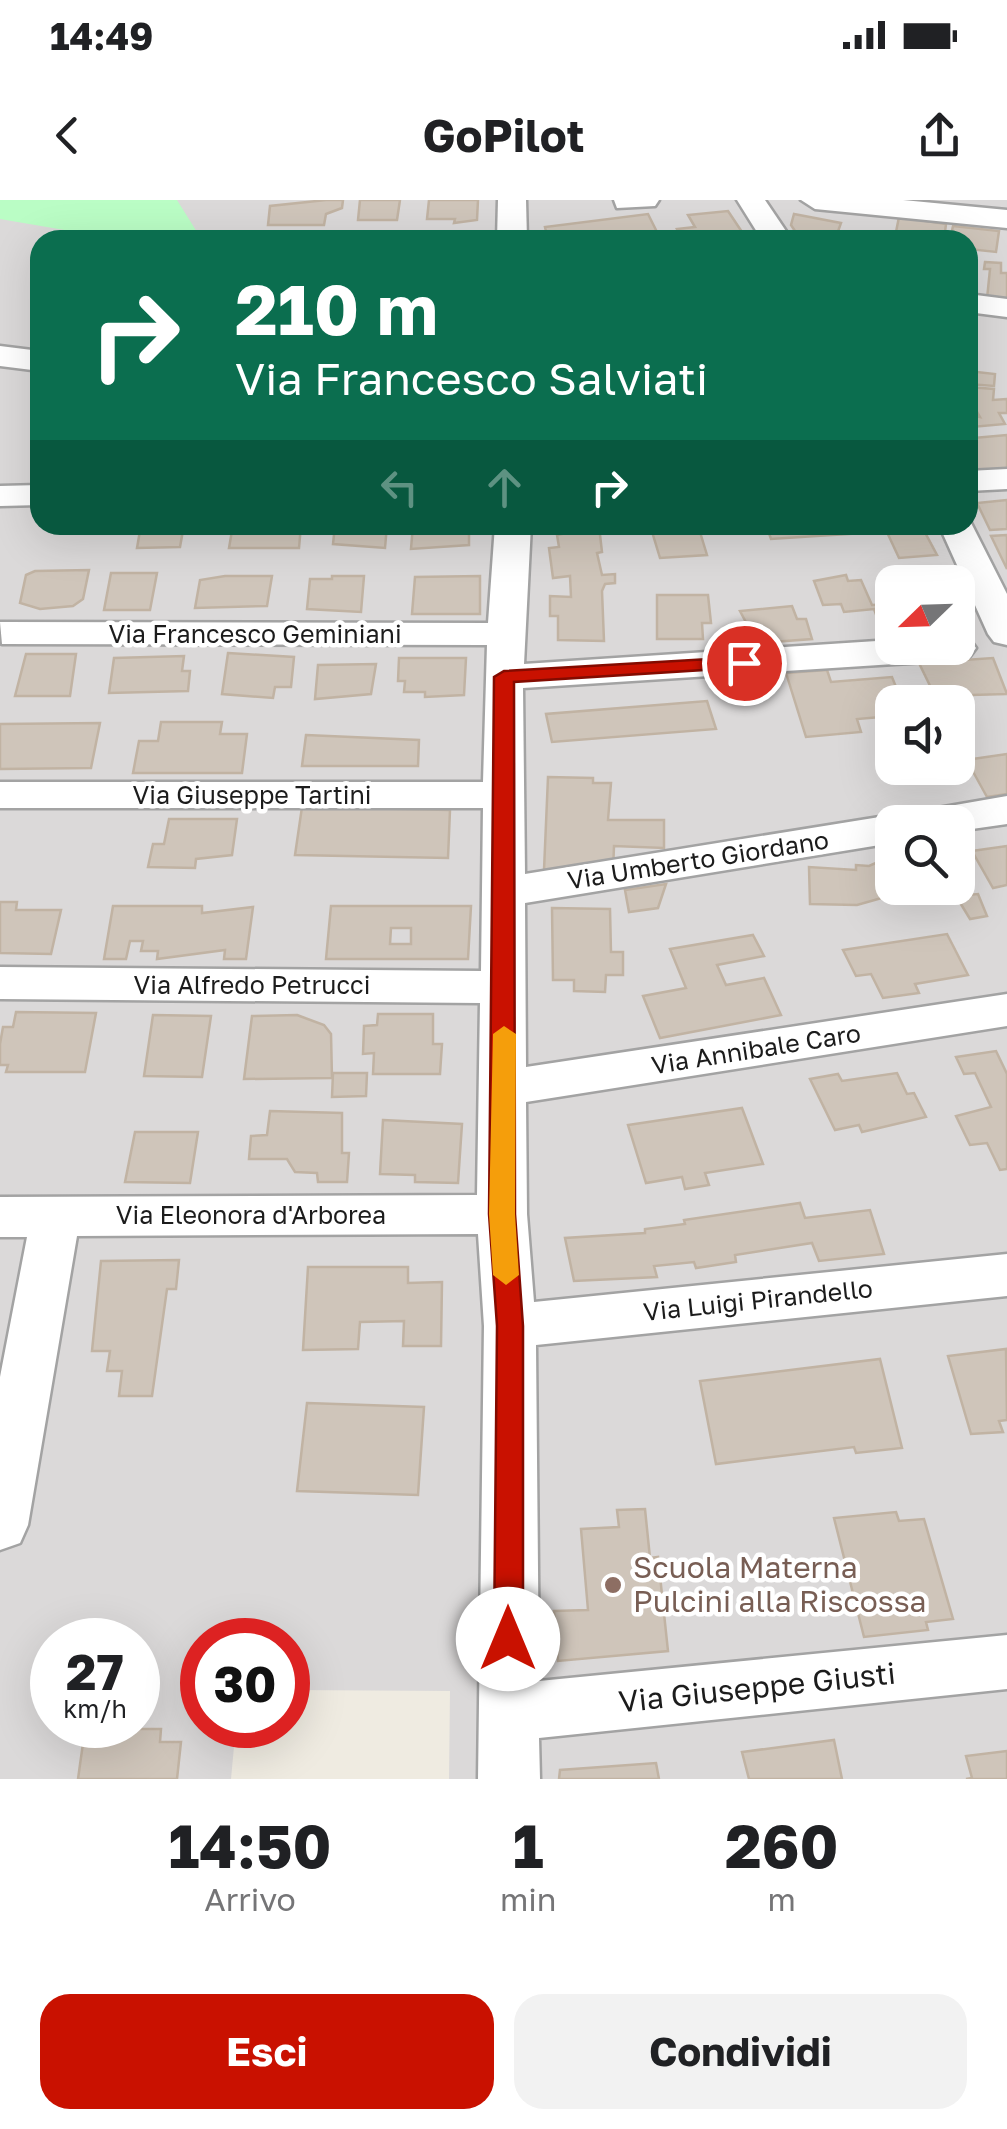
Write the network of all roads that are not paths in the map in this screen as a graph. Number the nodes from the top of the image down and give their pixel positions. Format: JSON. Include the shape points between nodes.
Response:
{"nodes":[{"id":1,"x":512,"y":200,"type":"edge"},
{"id":2,"x":751,"y":200,"type":"edge"},
{"id":3,"x":815,"y":200,"type":"edge"},
{"id":4,"x":1007,"y":220,"type":"edge"},
{"id":5,"x":512,"y":230,"type":"edge"},
{"id":6,"x":770,"y":230,"type":"edge"},
{"id":7,"x":978,"y":304,"type":"edge"},
{"id":8,"x":1007,"y":308,"type":"edge"},
{"id":9,"x":0,"y":356,"type":"edge"},
{"id":10,"x":30,"y":360,"type":"edge"},
{"id":11,"x":1007,"y":479,"type":"edge"},
{"id":12,"x":978,"y":480,"type":"edge"},
{"id":13,"x":30,"y":495,"type":"edge"},
{"id":14,"x":0,"y":496,"type":"edge"},
{"id":15,"x":512,"y":535,"type":"edge"},
{"id":16,"x":962,"y":535,"type":"edge"},
{"id":17,"x":2,"y":633,"type":"edge"},
{"id":18,"x":1007,"y":634,"type":"edge"},
{"id":19,"x":1007,"y":644,"type":"edge"},
{"id":20,"x":975,"y":647,"type":"edge"},
{"id":21,"x":875,"y":649,"type":"edge"},
{"id":22,"x":506,"y":656,"type":"junction"},
{"id":23,"x":0,"y":794,"type":"edge"},
{"id":24,"x":505,"y":795,"type":"junction"},
{"id":25,"x":1007,"y":810,"type":"edge"},
{"id":26,"x":975,"y":815,"type":"edge"},
{"id":27,"x":875,"y":831,"type":"edge"},
{"id":28,"x":504,"y":892,"type":"junction"},
{"id":29,"x":0,"y":982,"type":"edge"},
{"id":30,"x":504,"y":986,"type":"junction"},
{"id":31,"x":1007,"y":1010,"type":"edge"},
{"id":32,"x":505,"y":1088,"type":"junction"},
{"id":33,"x":502,"y":1214,"type":"junction"},
{"id":34,"x":0,"y":1217,"type":"edge"},
{"id":35,"x":54,"y":1217,"type":"junction"},
{"id":36,"x":1007,"y":1274,"type":"edge"},
{"id":37,"x":510,"y":1326,"type":"junction"},
{"id":38,"x":0,"y":1525,"type":"edge"},
{"id":39,"x":1007,"y":1662,"type":"edge"},
{"id":40,"x":507,"y":1713,"type":"junction"},
{"id":41,"x":509,"y":1779,"type":"edge"}],
"edges":[{"from":1,"to":5,"type":"street"},
{"from":2,"to":6,"type":"street"},
{"from":3,"to":4,"type":"street"},
{"from":7,"to":8,"type":"street"},
{"from":9,"to":10,"type":"street"},
{"from":11,"to":12,"type":"street"},
{"from":13,"to":14,"type":"street"},
{"from":15,"to":22,"type":"street"},
{"from":16,"to":18,"type":"street"},
{"from":17,"to":22,"type":"street","name":"Via Francesco Geminiani"},
{"from":19,"to":20,"type":"street","name":"Via Francesco Geminiani"},
{"from":21,"to":22,"type":"street","name":"Via Francesco Geminiani"},
{"from":22,"to":24,"type":"street"},
{"from":23,"to":24,"type":"street","name":"Via Giuseppe Tartini"},
{"from":24,"to":28,"type":"street"},
{"from":25,"to":26,"type":"street"},
{"from":27,"to":28,"type":"street","name":"Via Umberto Giordano"},
{"from":28,"to":30,"type":"street"},
{"from":29,"to":30,"type":"street","name":"Via Alfredo Petrucci"},
{"from":30,"to":32,"type":"street"},
{"from":31,"to":32,"type":"street","name":"Via Annibale Caro"},
{"from":32,"to":33,"type":"street"},
{"from":33,"to":35,"type":"street","name":"Via Eleonora d'Arborea"},
{"from":33,"to":37,"type":"street"},
{"from":34,"to":35,"type":"street","name":"Via Eleonora d'Arborea"},
{"from":35,"to":38,"type":"street"},
{"from":36,"to":37,"type":"street","name":"Via Luigi Pirandello"},
{"from":37,"to":40,"type":"street"},
{"from":39,"to":40,"type":"street","name":"Via Giuseppe Giusti"},
{"from":40,"to":41,"type":"street"}]}
